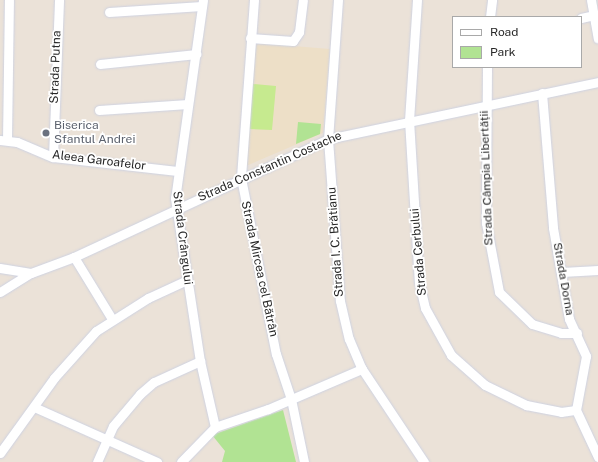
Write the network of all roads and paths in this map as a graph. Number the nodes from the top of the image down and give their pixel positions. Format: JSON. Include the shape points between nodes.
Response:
{"nodes":[{"id":1,"x":9,"y":0,"type":"edge"},
{"id":2,"x":59,"y":0,"type":"edge"},
{"id":3,"x":254,"y":0,"type":"edge"},
{"id":4,"x":303,"y":0,"type":"edge"},
{"id":5,"x":338,"y":0,"type":"edge"},
{"id":6,"x":417,"y":0,"type":"edge"},
{"id":7,"x":492,"y":0,"type":"edge"},
{"id":8,"x":591,"y":0,"type":"edge"},
{"id":9,"x":202,"y":3,"type":"edge"},
{"id":10,"x":109,"y":12,"type":"dead end"},
{"id":11,"x":594,"y":15,"type":"junction"},
{"id":12,"x":490,"y":16,"type":"edge"},
{"id":13,"x":582,"y":18,"type":"edge"},
{"id":14,"x":250,"y":38,"type":"junction"},
{"id":15,"x":598,"y":38,"type":"edge"},
{"id":16,"x":196,"y":54,"type":"junction"},
{"id":17,"x":100,"y":64,"type":"dead end"},
{"id":18,"x":487,"y":68,"type":"edge"},
{"id":19,"x":598,"y":82,"type":"edge"},
{"id":20,"x":542,"y":93,"type":"junction"},
{"id":21,"x":485,"y":103,"type":"junction"},
{"id":22,"x":188,"y":104,"type":"junction"},
{"id":23,"x":99,"y":110,"type":"dead end"},
{"id":24,"x":408,"y":120,"type":"junction"},
{"id":25,"x":328,"y":139,"type":"junction"},
{"id":26,"x":3,"y":140,"type":"edge"},
{"id":27,"x":53,"y":157,"type":"junction"},
{"id":28,"x":177,"y":171,"type":"junction"},
{"id":29,"x":241,"y":178,"type":"junction"},
{"id":30,"x":176,"y":208,"type":"junction"},
{"id":31,"x":74,"y":257,"type":"junction"},
{"id":32,"x":0,"y":268,"type":"edge"},
{"id":33,"x":598,"y":270,"type":"edge"},
{"id":34,"x":562,"y":272,"type":"junction"},
{"id":35,"x":31,"y":274,"type":"junction"},
{"id":36,"x":187,"y":280,"type":"junction"},
{"id":37,"x":0,"y":292,"type":"edge"},
{"id":38,"x":112,"y":319,"type":"junction"},
{"id":39,"x":577,"y":333,"type":"junction"},
{"id":40,"x":200,"y":362,"type":"junction"},
{"id":41,"x":362,"y":369,"type":"junction"},
{"id":42,"x":291,"y":399,"type":"junction"},
{"id":43,"x":34,"y":408,"type":"junction"},
{"id":44,"x":576,"y":410,"type":"junction"},
{"id":45,"x":215,"y":427,"type":"junction"},
{"id":46,"x":105,"y":440,"type":"junction"},
{"id":47,"x":0,"y":453,"type":"edge"},
{"id":48,"x":598,"y":457,"type":"edge"},
{"id":49,"x":97,"y":462,"type":"edge"},
{"id":50,"x":157,"y":462,"type":"edge"},
{"id":51,"x":181,"y":462,"type":"edge"},
{"id":52,"x":304,"y":462,"type":"edge"},
{"id":53,"x":424,"y":462,"type":"edge"}],
"edges":[{"from":1,"to":26,"type":"street"},
{"from":2,"to":27,"type":"street","name":"Strada Putna"},
{"from":3,"to":14,"type":"street","name":"Strada Mircea cel Bătrân"},
{"from":4,"to":14,"type":"street","via":[[299,32],[293,42]]},
{"from":5,"to":25,"type":"street","name":"Strada I. C. Brătianu"},
{"from":6,"to":24,"type":"street","name":"Strada Cerbului"},
{"from":7,"to":12,"type":"street"},
{"from":8,"to":11,"type":"street"},
{"from":9,"to":10,"type":"street"},
{"from":9,"to":16,"type":"street","name":"Strada Crângului"},
{"from":11,"to":13,"type":"street"},
{"from":11,"to":15,"type":"street"},
{"from":14,"to":29,"type":"street","name":"Strada Mircea cel Bătrân"},
{"from":16,"to":17,"type":"street"},
{"from":16,"to":22,"type":"street","name":"Strada Crângului"},
{"from":18,"to":21,"type":"street","name":"Strada Câmpia Libertății"},
{"from":19,"to":20,"type":"street","name":"Strada Constantin Costache"},
{"from":20,"to":21,"type":"street","name":"Strada Constantin Costache"},
{"from":20,"to":34,"type":"street","name":"Strada Dorna","via":[[553,228]]},
{"from":21,"to":24,"type":"street","name":"Strada Constantin Costache"},
{"from":21,"to":39,"type":"street","name":"Strada Câmpia Libertății","via":[[486,223],[499,292],[532,324],[561,333]]},
{"from":22,"to":23,"type":"street"},
{"from":22,"to":28,"type":"street","name":"Strada Crângului"},
{"from":24,"to":25,"type":"street","name":"Strada Constantin Costache"},
{"from":24,"to":44,"type":"street","name":"Strada Cerbului","via":[[419,282],[425,308],[441,342],[471,374],[495,392],[544,410]]},
{"from":25,"to":29,"type":"street","name":"Strada Constantin Costache"},
{"from":25,"to":41,"type":"street","name":"Strada I. C. Brătianu","via":[[336,275],[349,339]]},
{"from":26,"to":27,"type":"street","name":"Aleea Garoafelor"},
{"from":27,"to":28,"type":"street","name":"Aleea Garoafelor"},
{"from":28,"to":30,"type":"street","name":"Strada Crângului"},
{"from":29,"to":30,"type":"street","name":"Strada Constantin Costache"},
{"from":29,"to":42,"type":"street","name":"Strada Mircea cel Bătrân","via":[[276,354]]},
{"from":30,"to":31,"type":"street","name":"Strada Constantin Costache"},
{"from":30,"to":36,"type":"street","name":"Strada Crângului"},
{"from":31,"to":35,"type":"street","name":"Strada Constantin Costache"},
{"from":31,"to":38,"type":"street"},
{"from":32,"to":35,"type":"street"},
{"from":33,"to":34,"type":"street"},
{"from":34,"to":39,"type":"street","name":"Strada Dorna","via":[[570,319]]},
{"from":35,"to":37,"type":"street","name":"Strada Constantin Costache"},
{"from":36,"to":38,"type":"street"},
{"from":36,"to":40,"type":"street","name":"Strada Crângului"},
{"from":38,"to":43,"type":"street","via":[[76,352]]},
{"from":39,"to":44,"type":"street","name":"Strada Dorna","via":[[586,356]]},
{"from":40,"to":45,"type":"street","name":"Strada Crângului"},
{"from":40,"to":46,"type":"street","via":[[150,386],[127,407]]},
{"from":41,"to":42,"type":"street"},
{"from":41,"to":53,"type":"street","name":"Strada I. C. Brătianu"},
{"from":42,"to":45,"type":"street"},
{"from":42,"to":52,"type":"street","name":"Strada Mircea cel Bătrân"},
{"from":43,"to":46,"type":"street"},
{"from":43,"to":47,"type":"street"},
{"from":44,"to":48,"type":"street"},
{"from":45,"to":51,"type":"street"},
{"from":46,"to":49,"type":"street"},
{"from":46,"to":50,"type":"street"}]}
